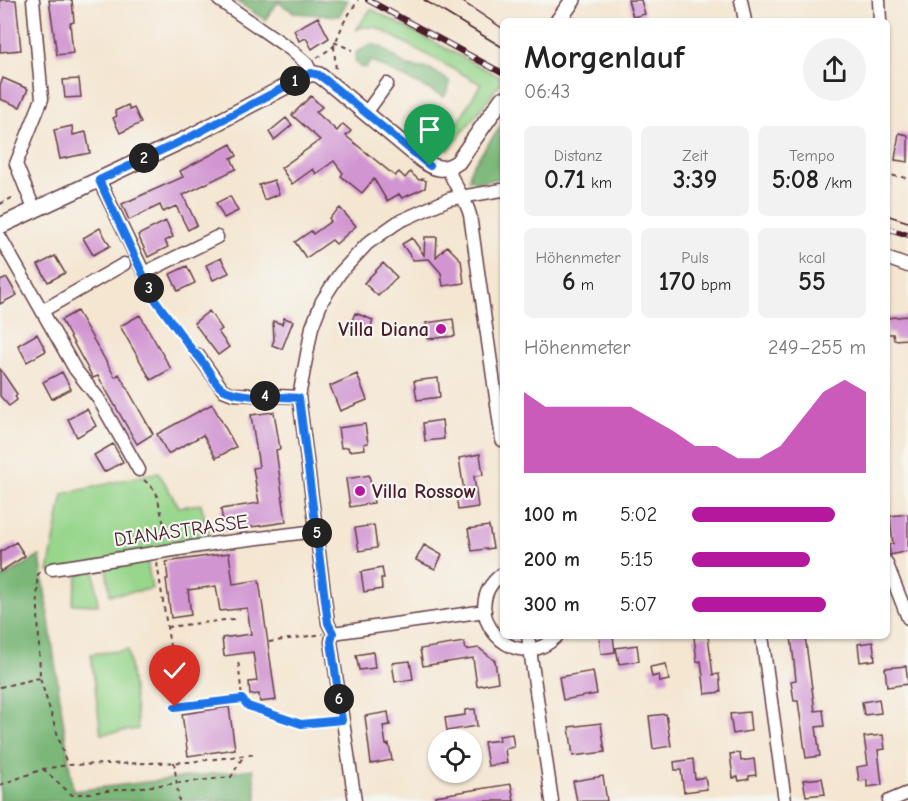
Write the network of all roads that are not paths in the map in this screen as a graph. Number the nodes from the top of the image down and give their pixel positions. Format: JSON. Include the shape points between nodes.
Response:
{"nodes":[{"id":1,"x":33,"y":0,"type":"edge"},
{"id":2,"x":219,"y":0,"type":"edge"},
{"id":3,"x":573,"y":0,"type":"edge"},
{"id":4,"x":741,"y":0,"type":"edge"},
{"id":5,"x":879,"y":0,"type":"edge"},
{"id":6,"x":560,"y":18,"type":"edge"},
{"id":7,"x":744,"y":18,"type":"edge"},
{"id":8,"x":880,"y":18,"type":"edge"},
{"id":9,"x":309,"y":69,"type":"junction"},
{"id":10,"x":387,"y":84,"type":"dead end"},
{"id":11,"x":500,"y":102,"type":"edge"},
{"id":12,"x":366,"y":113,"type":"junction"},
{"id":13,"x":448,"y":168,"type":"junction"},
{"id":14,"x":99,"y":180,"type":"junction"},
{"id":15,"x":500,"y":190,"type":"edge"},
{"id":16,"x":461,"y":196,"type":"junction"},
{"id":17,"x":34,"y":209,"type":"junction"},
{"id":18,"x":0,"y":226,"type":"edge"},
{"id":19,"x":0,"y":237,"type":"edge"},
{"id":20,"x":217,"y":237,"type":"dead end"},
{"id":21,"x":890,"y":259,"type":"edge"},
{"id":22,"x":124,"y":264,"type":"dead end"},
{"id":23,"x":908,"y":266,"type":"edge"},
{"id":24,"x":42,"y":311,"type":"junction"},
{"id":25,"x":198,"y":355,"type":"road end"},
{"id":26,"x":299,"y":398,"type":"junction"},
{"id":27,"x":500,"y":426,"type":"edge"},
{"id":28,"x":139,"y":470,"type":"road end"},
{"id":29,"x":316,"y":531,"type":"junction"},
{"id":30,"x":52,"y":569,"type":"road end"},
{"id":31,"x":890,"y":572,"type":"edge"},
{"id":32,"x":500,"y":575,"type":"edge"},
{"id":33,"x":484,"y":611,"type":"junction"},
{"id":34,"x":908,"y":618,"type":"edge"},
{"id":35,"x":329,"y":633,"type":"junction"},
{"id":36,"x":528,"y":639,"type":"edge"},
{"id":37,"x":553,"y":639,"type":"edge"},
{"id":38,"x":762,"y":639,"type":"edge"},
{"id":39,"x":530,"y":650,"type":"junction"},
{"id":40,"x":908,"y":793,"type":"edge"},
{"id":41,"x":355,"y":801,"type":"edge"},
{"id":42,"x":552,"y":801,"type":"edge"},
{"id":43,"x":785,"y":801,"type":"edge"},
{"id":44,"x":889,"y":801,"type":"edge"}],
"edges":[{"from":1,"to":17,"type":"street","via":[[42,99],[16,164]]},
{"from":2,"to":9,"type":"street","via":[[290,49]]},
{"from":3,"to":6,"type":"main road"},
{"from":4,"to":7,"type":"street"},
{"from":5,"to":8,"type":"street"},
{"from":9,"to":12,"type":"main road"},
{"from":9,"to":14,"type":"main road","via":[[190,137]]},
{"from":10,"to":12,"type":"street"},
{"from":11,"to":13,"type":"main road","via":[[458,162]]},
{"from":12,"to":13,"type":"main road","via":[[430,166]]},
{"from":13,"to":16,"type":"street"},
{"from":14,"to":17,"type":"main road"},
{"from":14,"to":20,"type":"street","via":[[144,273]]},
{"from":15,"to":16,"type":"street"},
{"from":16,"to":26,"type":"street","via":[[398,222],[368,243],[340,273],[322,301],[312,327]]},
{"from":16,"to":27,"type":"street","via":[[470,215]]},
{"from":17,"to":18,"type":"main road"},
{"from":19,"to":24,"type":"street"},
{"from":21,"to":23,"type":"street"},
{"from":22,"to":24,"type":"street"},
{"from":24,"to":28,"type":"street"},
{"from":25,"to":26,"type":"street","via":[[223,390]]},
{"from":26,"to":29,"type":"street"},
{"from":29,"to":30,"type":"street","name":"DIANASTRASSE"},
{"from":29,"to":35,"type":"street"},
{"from":31,"to":34,"type":"street"},
{"from":32,"to":33,"type":"street","via":[[488,591]]},
{"from":33,"to":35,"type":"street"},
{"from":33,"to":39,"type":"street","via":[[492,632],[500,640]]},
{"from":35,"to":41,"type":"street"},
{"from":36,"to":39,"type":"street"},
{"from":37,"to":39,"type":"street"},
{"from":38,"to":43,"type":"street"},
{"from":39,"to":42,"type":"street"},
{"from":40,"to":44,"type":"street"}]}
